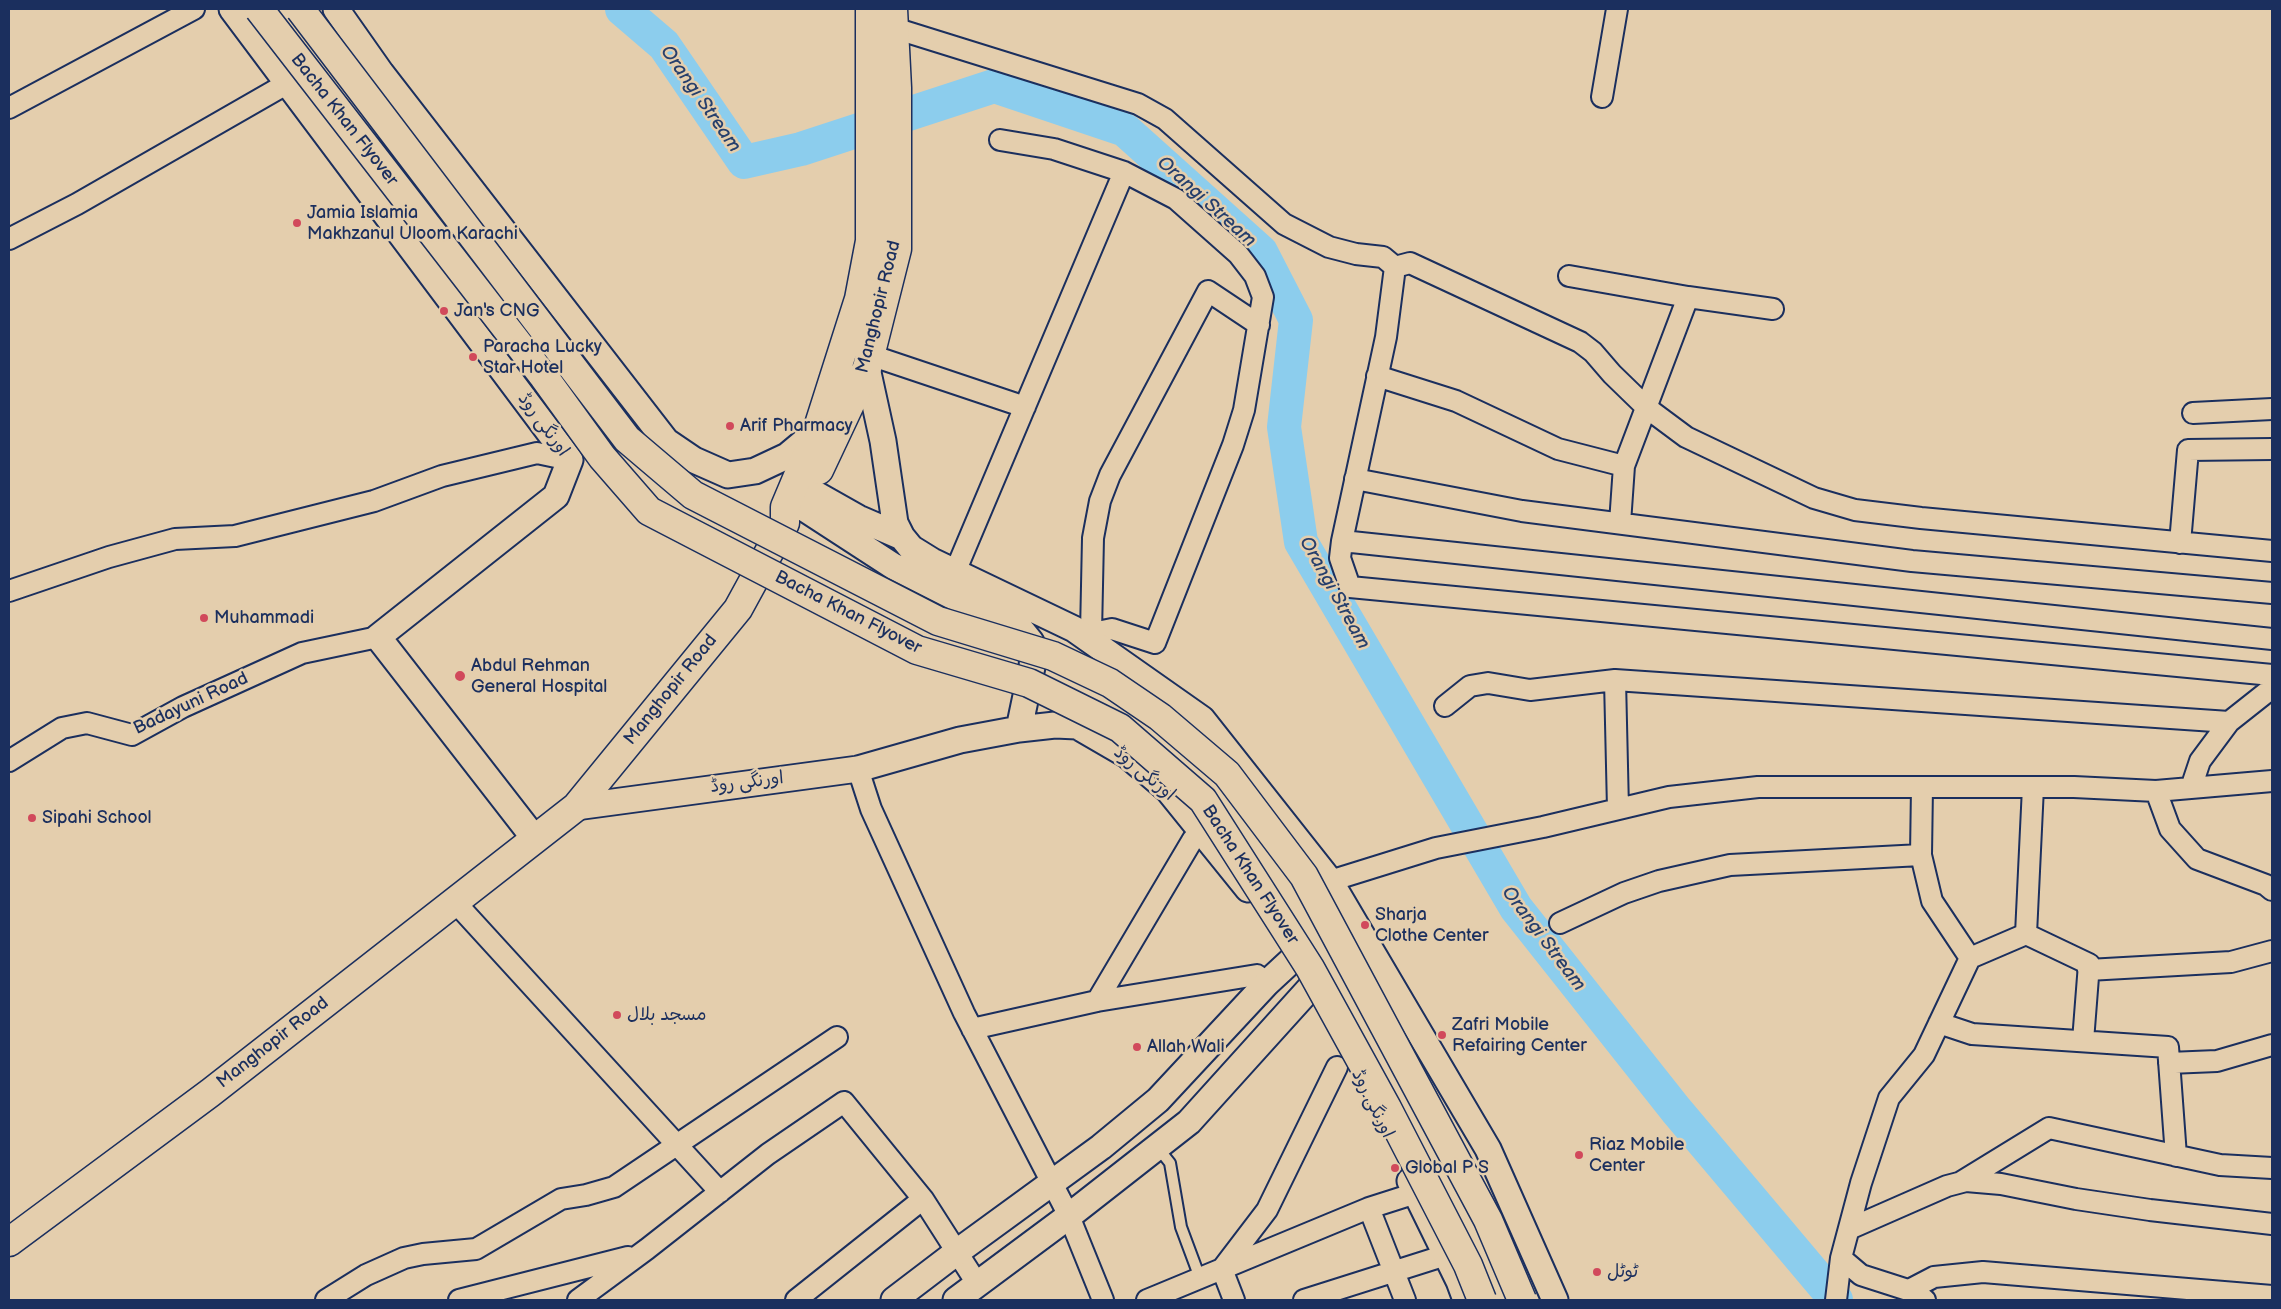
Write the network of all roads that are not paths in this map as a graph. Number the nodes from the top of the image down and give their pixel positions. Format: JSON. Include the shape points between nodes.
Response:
{"nodes":[{"id":1,"x":194,"y":9,"type":"edge"},
{"id":2,"x":232,"y":9,"type":"edge"},
{"id":3,"x":259,"y":9,"type":"edge"},
{"id":4,"x":300,"y":9,"type":"edge"},
{"id":5,"x":336,"y":9,"type":"edge"},
{"id":6,"x":1617,"y":9,"type":"edge"},
{"id":7,"x":885,"y":24,"type":"edge"},
{"id":8,"x":288,"y":84,"type":"junction"},
{"id":9,"x":1602,"y":97,"type":"dead end"},
{"id":10,"x":10,"y":104,"type":"edge"},
{"id":11,"x":1000,"y":140,"type":"dead end"},
{"id":12,"x":1124,"y":172,"type":"junction"},
{"id":13,"x":9,"y":239,"type":"edge"},
{"id":14,"x":1395,"y":267,"type":"junction"},
{"id":15,"x":1569,"y":276,"type":"dead end"},
{"id":16,"x":1688,"y":297,"type":"junction"},
{"id":17,"x":1773,"y":309,"type":"dead end"},
{"id":18,"x":1259,"y":325,"type":"junction"},
{"id":19,"x":869,"y":362,"type":"junction"},
{"id":20,"x":1377,"y":376,"type":"junction"},
{"id":21,"x":1024,"y":407,"type":"junction"},
{"id":22,"x":1647,"y":408,"type":"junction"},
{"id":23,"x":2272,"y":409,"type":"edge"},
{"id":24,"x":2193,"y":413,"type":"dead end"},
{"id":25,"x":817,"y":431,"type":"junction"},
{"id":26,"x":2272,"y":449,"type":"edge"},
{"id":27,"x":570,"y":460,"type":"junction"},
{"id":28,"x":1624,"y":466,"type":"junction"},
{"id":29,"x":1355,"y":479,"type":"junction"},
{"id":30,"x":797,"y":500,"type":"junction"},
{"id":31,"x":1620,"y":523,"type":"junction"},
{"id":32,"x":902,"y":537,"type":"junction"},
{"id":33,"x":1342,"y":541,"type":"junction"},
{"id":34,"x":2180,"y":543,"type":"junction"},
{"id":35,"x":2272,"y":552,"type":"edge"},
{"id":36,"x":955,"y":572,"type":"junction"},
{"id":37,"x":9,"y":591,"type":"edge"},
{"id":38,"x":2272,"y":593,"type":"edge"},
{"id":39,"x":1087,"y":634,"type":"junction"},
{"id":40,"x":378,"y":637,"type":"junction"},
{"id":41,"x":2272,"y":639,"type":"edge"},
{"id":42,"x":2272,"y":675,"type":"edge"},
{"id":43,"x":1615,"y":680,"type":"junction"},
{"id":44,"x":2272,"y":688,"type":"edge"},
{"id":45,"x":1446,"y":706,"type":"dead end"},
{"id":46,"x":2229,"y":722,"type":"junction"},
{"id":47,"x":1019,"y":729,"type":"junction"},
{"id":48,"x":9,"y":761,"type":"edge"},
{"id":49,"x":858,"y":769,"type":"junction"},
{"id":50,"x":2272,"y":781,"type":"edge"},
{"id":51,"x":2033,"y":787,"type":"junction"},
{"id":52,"x":1922,"y":788,"type":"junction"},
{"id":53,"x":2191,"y":788,"type":"junction"},
{"id":54,"x":2156,"y":791,"type":"junction"},
{"id":55,"x":576,"y":807,"type":"junction"},
{"id":56,"x":1618,"y":810,"type":"junction"},
{"id":57,"x":1193,"y":838,"type":"dead end"},
{"id":58,"x":534,"y":839,"type":"junction"},
{"id":59,"x":1922,"y":855,"type":"junction"},
{"id":60,"x":1330,"y":881,"type":"junction"},
{"id":61,"x":2272,"y":890,"type":"edge"},
{"id":62,"x":455,"y":902,"type":"junction"},
{"id":63,"x":1560,"y":923,"type":"dead end"},
{"id":64,"x":2026,"y":934,"type":"junction"},
{"id":65,"x":2272,"y":951,"type":"edge"},
{"id":66,"x":1294,"y":958,"type":"junction"},
{"id":67,"x":1970,"y":958,"type":"junction"},
{"id":68,"x":2088,"y":970,"type":"junction"},
{"id":69,"x":1267,"y":983,"type":"junction"},
{"id":70,"x":1311,"y":987,"type":"junction"},
{"id":71,"x":1097,"y":1001,"type":"junction"},
{"id":72,"x":1939,"y":1023,"type":"junction"},
{"id":73,"x":972,"y":1029,"type":"junction"},
{"id":74,"x":837,"y":1037,"type":"dead end"},
{"id":75,"x":2083,"y":1041,"type":"junction"},
{"id":76,"x":2272,"y":1045,"type":"edge"},
{"id":77,"x":2169,"y":1063,"type":"junction"},
{"id":78,"x":1338,"y":1067,"type":"dead end"},
{"id":79,"x":677,"y":1145,"type":"junction"},
{"id":80,"x":1158,"y":1148,"type":"junction"},
{"id":81,"x":2176,"y":1156,"type":"junction"},
{"id":82,"x":2272,"y":1168,"type":"edge"},
{"id":83,"x":1961,"y":1182,"type":"junction"},
{"id":84,"x":1051,"y":1183,"type":"junction"},
{"id":85,"x":720,"y":1192,"type":"junction"},
{"id":86,"x":1416,"y":1193,"type":"junction"},
{"id":87,"x":924,"y":1199,"type":"junction"},
{"id":88,"x":1369,"y":1208,"type":"junction"},
{"id":89,"x":1069,"y":1216,"type":"junction"},
{"id":90,"x":2272,"y":1224,"type":"edge"},
{"id":91,"x":1849,"y":1229,"type":"junction"},
{"id":92,"x":9,"y":1242,"type":"edge"},
{"id":93,"x":957,"y":1252,"type":"junction"},
{"id":94,"x":639,"y":1254,"type":"junction"},
{"id":95,"x":1446,"y":1255,"type":"junction"},
{"id":96,"x":1841,"y":1258,"type":"junction"},
{"id":97,"x":1222,"y":1269,"type":"junction"},
{"id":98,"x":1394,"y":1272,"type":"junction"},
{"id":99,"x":1200,"y":1278,"type":"junction"},
{"id":100,"x":978,"y":1285,"type":"junction"},
{"id":101,"x":1917,"y":1295,"type":"edge"},
{"id":102,"x":2272,"y":1296,"type":"edge"},
{"id":103,"x":588,"y":1297,"type":"edge"},
{"id":104,"x":1315,"y":1299,"type":"edge"},
{"id":105,"x":326,"y":1300,"type":"edge"},
{"id":106,"x":459,"y":1300,"type":"edge"},
{"id":107,"x":796,"y":1300,"type":"edge"},
{"id":108,"x":894,"y":1300,"type":"edge"},
{"id":109,"x":956,"y":1300,"type":"edge"},
{"id":110,"x":1103,"y":1300,"type":"edge"},
{"id":111,"x":1147,"y":1300,"type":"edge"},
{"id":112,"x":1234,"y":1300,"type":"edge"},
{"id":113,"x":1405,"y":1300,"type":"edge"},
{"id":114,"x":1466,"y":1300,"type":"edge"},
{"id":115,"x":1482,"y":1300,"type":"edge"},
{"id":116,"x":1522,"y":1300,"type":"edge"},
{"id":117,"x":1555,"y":1300,"type":"edge"},
{"id":118,"x":1836,"y":1300,"type":"edge"}],
"edges":[{"from":1,"to":10,"type":"street"},
{"from":2,"to":8,"type":"street","name":"اورنگی روڈ"},
{"from":3,"to":115,"type":"main road","name":"Bacha Khan Flyover","bridge":true,"via":[[602,457],[649,511],[917,650],[1029,683],[1120,728],[1203,800],[1310,968],[1387,1108],[1459,1247]]},
{"from":4,"to":116,"type":"main road","name":"Bacha Khan Flyover","bridge":true,"via":[[626,439],[693,496],[938,621],[1053,656],[1110,683],[1160,717],[1227,774],[1304,876],[1488,1220]]},
{"from":5,"to":25,"type":"street","via":[[380,73],[666,441],[694,460],[728,475],[755,471],[786,456]]},
{"from":6,"to":9,"type":"street"},
{"from":7,"to":14,"type":"street","via":[[1138,104],[1164,119],[1284,224],[1329,247],[1383,257]]},
{"from":7,"to":19,"type":"main road","name":"Manghopir Road","via":[[897,249]]},
{"from":7,"to":25,"type":"main road","name":"Manghopir Road","via":[[870,240],[859,299]]},
{"from":8,"to":13,"type":"street"},
{"from":8,"to":27,"type":"street","name":"اورنگی روڈ"},
{"from":11,"to":12,"type":"street","via":[[1054,149]]},
{"from":12,"to":18,"type":"street","via":[[1176,199],[1238,254],[1255,276],[1263,297]]},
{"from":12,"to":21,"type":"street"},
{"from":14,"to":20,"type":"street","via":[[1386,337]]},
{"from":14,"to":22,"type":"street","via":[[1410,263],[1580,342]]},
{"from":15,"to":16,"type":"street"},
{"from":16,"to":17,"type":"street"},
{"from":16,"to":22,"type":"street"},
{"from":18,"to":39,"type":"street","via":[[1244,410],[1233,446],[1155,643],[1112,629]]},
{"from":18,"to":39,"type":"street","via":[[1208,291],[1110,475],[1100,501],[1093,538]]},
{"from":19,"to":21,"type":"street"},
{"from":19,"to":30,"type":"main road","name":"Manghopir Road"},
{"from":19,"to":32,"type":"street","via":[[895,523]]},
{"from":20,"to":28,"type":"street","via":[[1456,401],[1558,449]]},
{"from":20,"to":29,"type":"street"},
{"from":21,"to":36,"type":"street"},
{"from":22,"to":28,"type":"street"},
{"from":22,"to":34,"type":"street","via":[[1686,437],[1814,498],[1855,510]]},
{"from":23,"to":24,"type":"street"},
{"from":25,"to":30,"type":"main road","name":"Manghopir Road"},
{"from":26,"to":34,"type":"street","via":[[2188,450]]},
{"from":27,"to":37,"type":"street","via":[[537,453],[442,476],[374,501],[235,536],[176,539],[109,557]]},
{"from":27,"to":40,"type":"street","name":"اورنگی روڈ","via":[[556,496]]},
{"from":28,"to":31,"type":"street"},
{"from":29,"to":31,"type":"street","via":[[1522,511]]},
{"from":29,"to":33,"type":"street"},
{"from":30,"to":32,"type":"street","via":[[858,518]]},
{"from":30,"to":47,"type":"street","via":[[892,566],[1023,632],[1031,642],[1033,654]]},
{"from":30,"to":55,"type":"main road","name":"Manghopir Road","via":[[738,609]]},
{"from":31,"to":38,"type":"street","via":[[1912,561]]},
{"from":32,"to":36,"type":"street","via":[[911,548]]},
{"from":33,"to":41,"type":"street"},
{"from":33,"to":42,"type":"street","via":[[1340,558],[1350,587]]},
{"from":34,"to":35,"type":"street"},
{"from":36,"to":39,"type":"street"},
{"from":39,"to":60,"type":"street","via":[[1202,719]]},
{"from":40,"to":48,"type":"street","name":"Badayuni Road","via":[[302,653],[183,707],[132,735],[86,723],[62,728]]},
{"from":40,"to":58,"type":"street"},
{"from":43,"to":45,"type":"street","via":[[1530,690],[1488,683],[1470,686]]},
{"from":43,"to":46,"type":"street"},
{"from":43,"to":56,"type":"street"},
{"from":44,"to":46,"type":"street"},
{"from":46,"to":53,"type":"street","via":[[2200,761]]},
{"from":47,"to":49,"type":"street","name":"اورنگی روڈ","via":[[960,740]]},
{"from":47,"to":66,"type":"street","name":"اورنگی روڈ","via":[[1077,726],[1127,755],[1168,790],[1262,906]]},
{"from":49,"to":55,"type":"street","name":"اورنگی روڈ"},
{"from":49,"to":73,"type":"street","via":[[871,809]]},
{"from":50,"to":53,"type":"street"},
{"from":51,"to":52,"type":"street"},
{"from":51,"to":54,"type":"street"},
{"from":51,"to":64,"type":"street"},
{"from":52,"to":56,"type":"street","via":[[1758,787],[1669,797]]},
{"from":52,"to":59,"type":"street"},
{"from":53,"to":54,"type":"street"},
{"from":54,"to":61,"type":"street","via":[[2170,829],[2197,859]]},
{"from":55,"to":58,"type":"main road","name":"Manghopir Road"},
{"from":56,"to":60,"type":"street","via":[[1436,848]]},
{"from":57,"to":71,"type":"street"},
{"from":58,"to":62,"type":"main road","name":"Manghopir Road"},
{"from":59,"to":63,"type":"street","via":[[1730,865],[1658,881]]},
{"from":59,"to":67,"type":"street","via":[[1932,901]]},
{"from":60,"to":117,"type":"street","via":[[1488,1149]]},
{"from":62,"to":79,"type":"street"},
{"from":62,"to":92,"type":"main road","name":"Manghopir Road","via":[[210,1092]]},
{"from":64,"to":67,"type":"street"},
{"from":64,"to":68,"type":"street","via":[[2089,964]]},
{"from":65,"to":68,"type":"street","via":[[2231,962]]},
{"from":66,"to":69,"type":"street"},
{"from":66,"to":70,"type":"street","name":"اورنگی روڈ"},
{"from":67,"to":72,"type":"street"},
{"from":68,"to":75,"type":"street"},
{"from":69,"to":71,"type":"street","via":[[1257,975]]},
{"from":69,"to":84,"type":"street","via":[[1158,1100]]},
{"from":70,"to":80,"type":"street","via":[[1189,1122]]},
{"from":70,"to":86,"type":"street","name":"اورنگی روڈ","via":[[1326,1010]]},
{"from":71,"to":73,"type":"street"},
{"from":72,"to":75,"type":"street","via":[[1972,1034]]},
{"from":72,"to":91,"type":"street","via":[[1924,1055],[1889,1098]]},
{"from":73,"to":84,"type":"street"},
{"from":74,"to":79,"type":"street"},
{"from":75,"to":77,"type":"street","via":[[2168,1047]]},
{"from":76,"to":77,"type":"street","via":[[2217,1061]]},
{"from":77,"to":81,"type":"street"},
{"from":78,"to":97,"type":"street","via":[[1267,1210]]},
{"from":79,"to":85,"type":"street"},
{"from":79,"to":105,"type":"street","via":[[614,1187],[561,1199],[476,1249],[404,1258],[366,1275]]},
{"from":80,"to":89,"type":"street"},
{"from":80,"to":99,"type":"lane","via":[[1170,1163],[1181,1227]]},
{"from":81,"to":82,"type":"street","via":[[2220,1165]]},
{"from":81,"to":83,"type":"street","via":[[2049,1128]]},
{"from":83,"to":90,"type":"street","via":[[2001,1184],[2076,1199]]},
{"from":83,"to":91,"type":"street"},
{"from":84,"to":89,"type":"street"},
{"from":84,"to":93,"type":"street"},
{"from":85,"to":87,"type":"street","via":[[768,1154],[844,1102]]},
{"from":85,"to":94,"type":"street"},
{"from":86,"to":88,"type":"street"},
{"from":86,"to":95,"type":"street","name":"اورنگی روڈ"},
{"from":87,"to":93,"type":"street"},
{"from":87,"to":107,"type":"street"},
{"from":88,"to":97,"type":"street"},
{"from":88,"to":98,"type":"street"},
{"from":89,"to":100,"type":"street"},
{"from":89,"to":110,"type":"street"},
{"from":91,"to":96,"type":"street"},
{"from":93,"to":100,"type":"street"},
{"from":93,"to":108,"type":"street"},
{"from":94,"to":103,"type":"street"},
{"from":94,"to":106,"type":"street"},
{"from":95,"to":98,"type":"street"},
{"from":95,"to":114,"type":"street","name":"اورنگی روڈ"},
{"from":96,"to":101,"type":"street","via":[[1861,1275]]},
{"from":96,"to":118,"type":"street"},
{"from":97,"to":99,"type":"street"},
{"from":97,"to":112,"type":"street"},
{"from":98,"to":104,"type":"street"},
{"from":98,"to":113,"type":"street"},
{"from":99,"to":111,"type":"street"},
{"from":100,"to":109,"type":"street"},
{"from":101,"to":102,"type":"street","via":[[1934,1277],[1983,1272]]}]}
